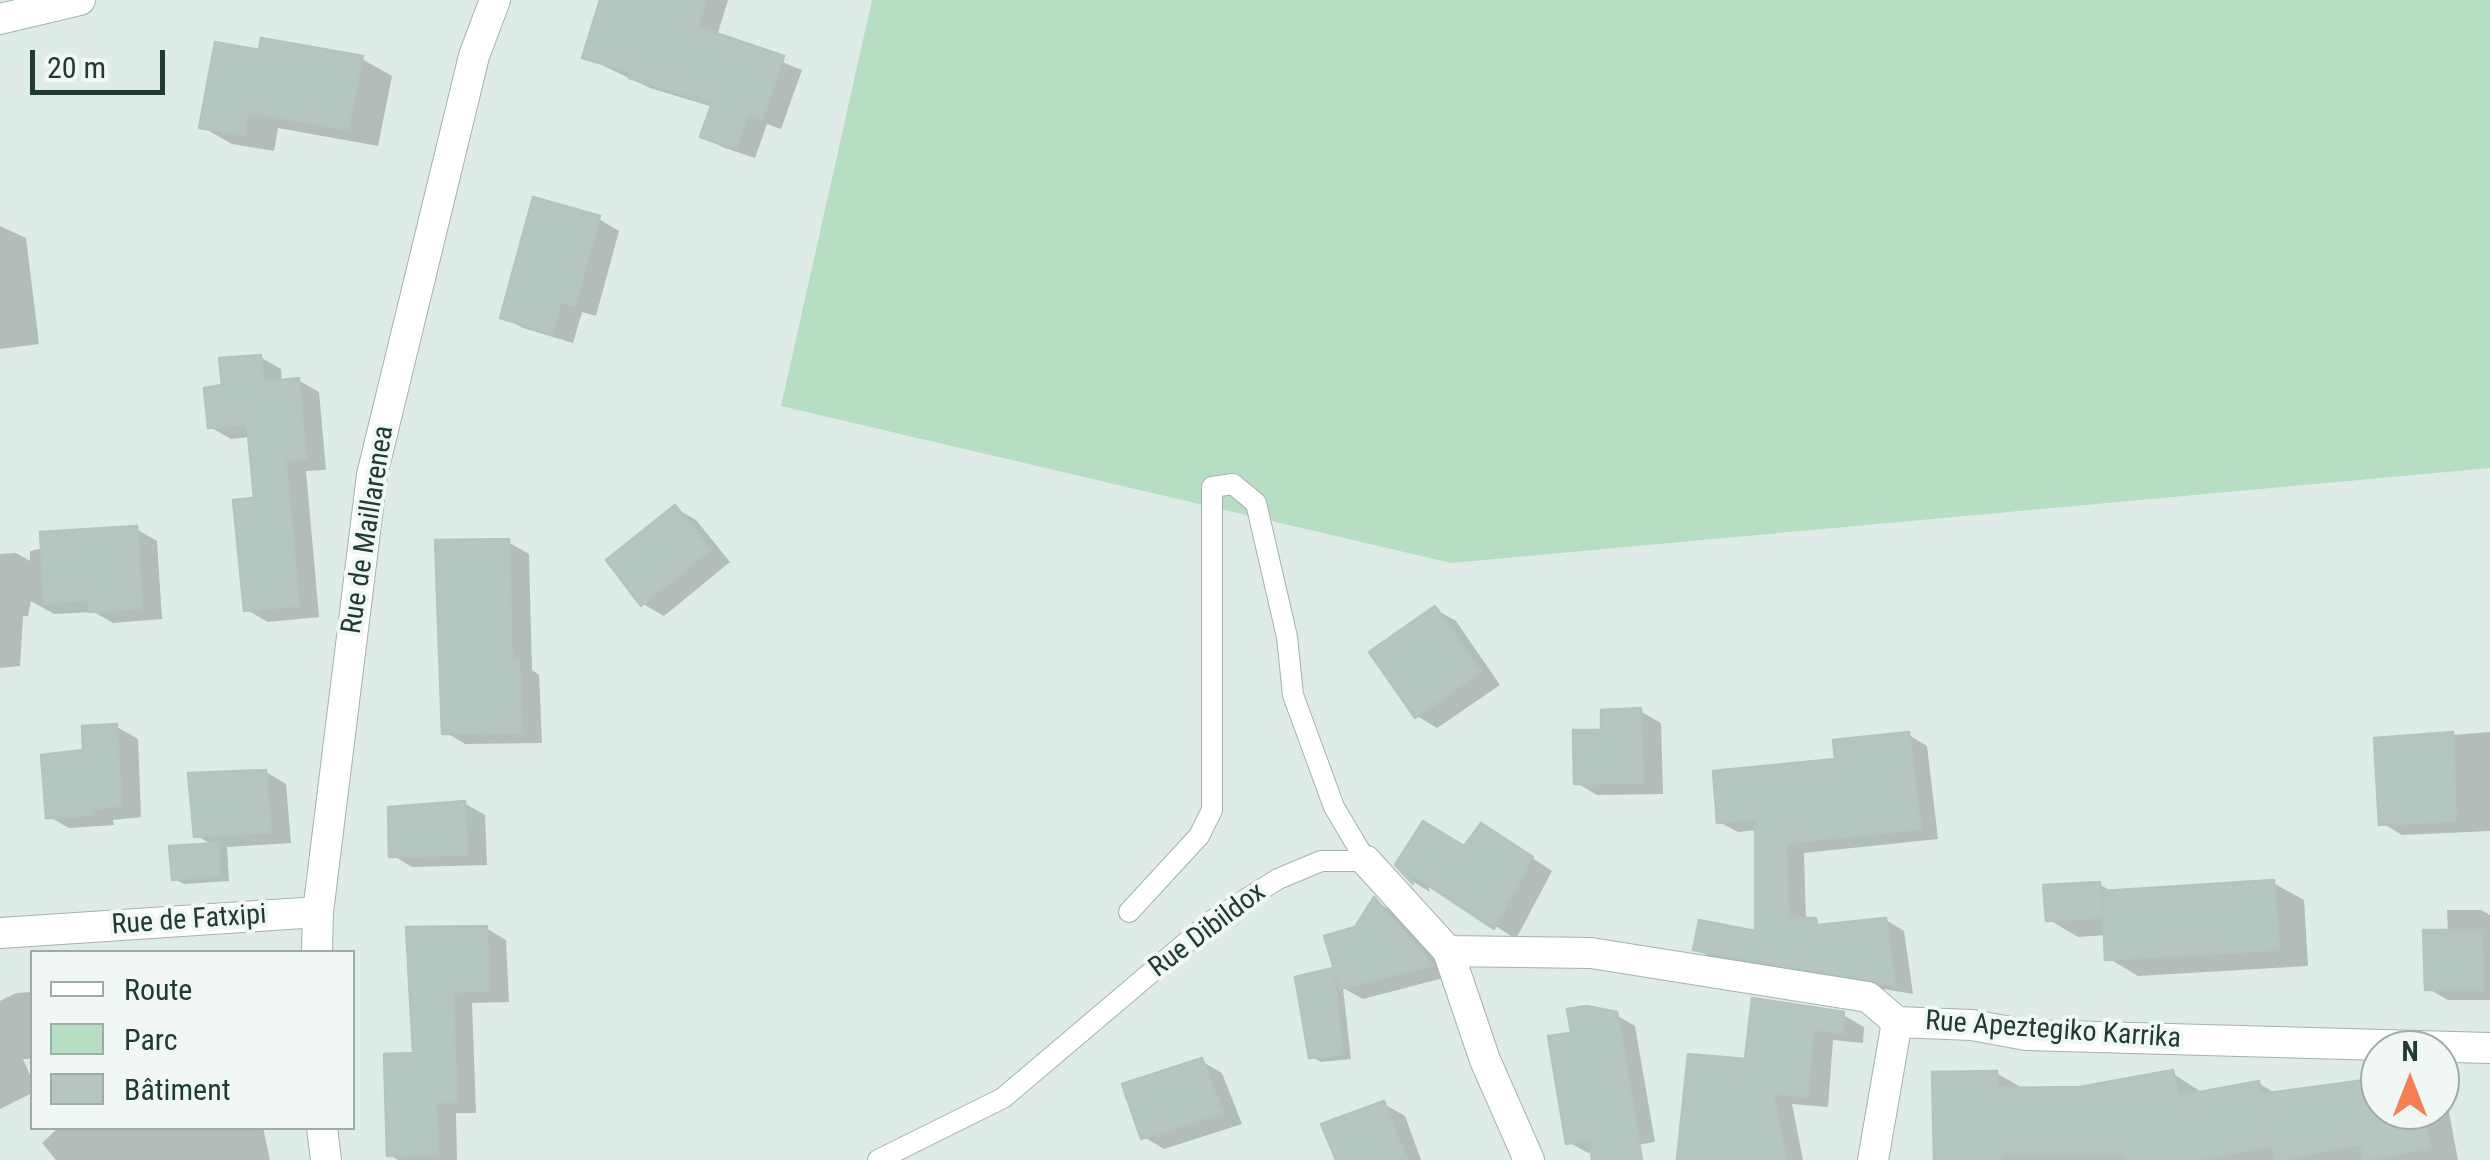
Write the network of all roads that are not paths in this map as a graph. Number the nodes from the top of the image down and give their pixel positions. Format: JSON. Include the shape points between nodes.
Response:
{"nodes":[{"id":1,"x":80,"y":0,"type":"edge"},
{"id":2,"x":495,"y":0,"type":"edge"},
{"id":3,"x":0,"y":18,"type":"edge"},
{"id":4,"x":1366,"y":861,"type":"junction"},
{"id":5,"x":318,"y":912,"type":"junction"},
{"id":6,"x":1129,"y":912,"type":"dead end"},
{"id":7,"x":0,"y":933,"type":"edge"},
{"id":8,"x":317,"y":950,"type":"edge"},
{"id":9,"x":1448,"y":951,"type":"junction"},
{"id":10,"x":1897,"y":1022,"type":"junction"},
{"id":11,"x":2490,"y":1048,"type":"edge"},
{"id":12,"x":322,"y":1130,"type":"edge"},
{"id":13,"x":326,"y":1160,"type":"edge"},
{"id":14,"x":878,"y":1160,"type":"edge"},
{"id":15,"x":1529,"y":1160,"type":"edge"},
{"id":16,"x":1873,"y":1160,"type":"edge"}],
"edges":[{"from":1,"to":3,"type":"street"},
{"from":2,"to":5,"type":"street","name":"Rue de Maillarenea","via":[[474,56],[372,475]]},
{"from":4,"to":6,"type":"lane","via":[[1334,806],[1293,696],[1287,637],[1256,503],[1233,484],[1212,488],[1212,810],[1199,836]]},
{"from":4,"to":9,"type":"street"},
{"from":4,"to":14,"type":"lane","name":"Rue Dibildox","via":[[1321,860],[1278,878],[1213,920],[1003,1098]]},
{"from":5,"to":7,"type":"street","name":"Rue de Fatxipi"},
{"from":5,"to":8,"type":"street","name":"Rue de Maillarenea"},
{"from":9,"to":10,"type":"street","name":"Rue Apeztegiko Karrika","via":[[1591,953],[1868,997]]},
{"from":9,"to":15,"type":"street"},
{"from":10,"to":11,"type":"street","name":"Rue Apeztegiko Karrika","via":[[2026,1035]]},
{"from":10,"to":16,"type":"street"},
{"from":12,"to":13,"type":"street"}]}
